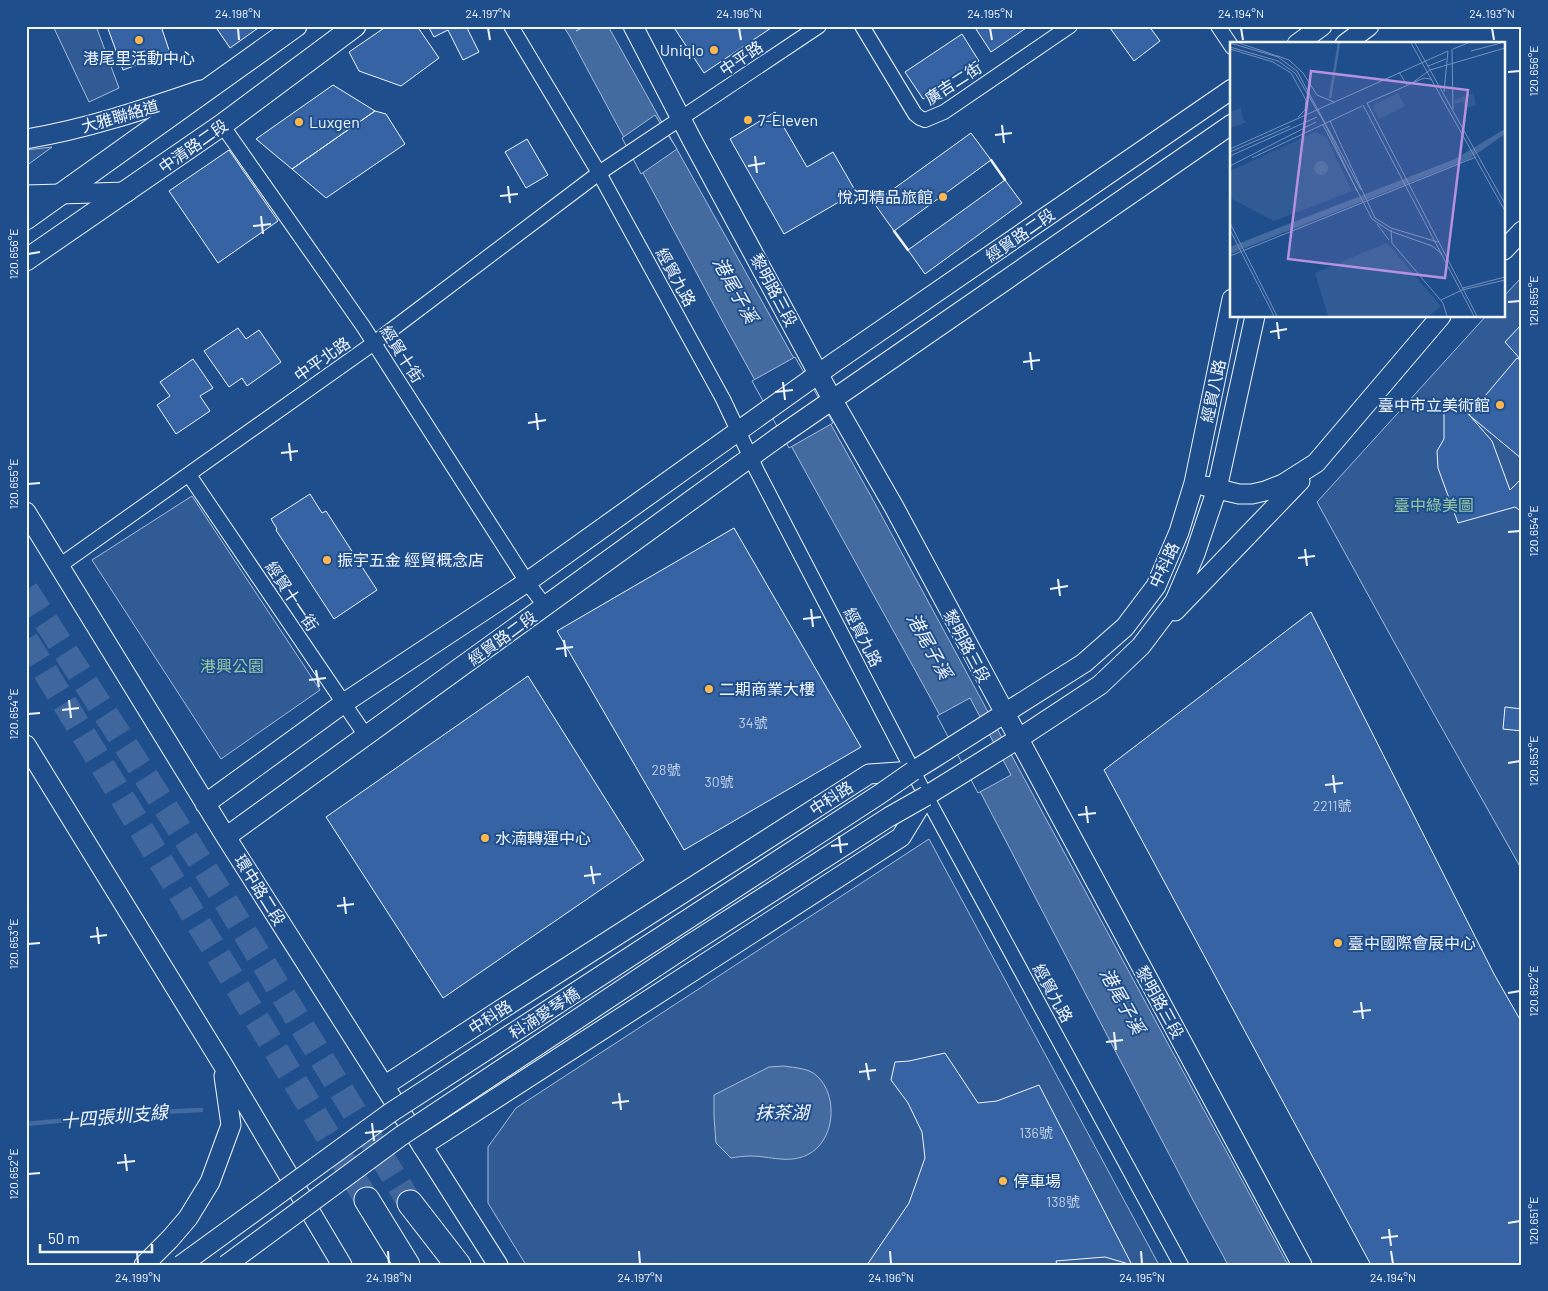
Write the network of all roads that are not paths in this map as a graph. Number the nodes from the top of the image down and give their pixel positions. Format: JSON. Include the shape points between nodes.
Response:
{"nodes":[{"id":1,"x":296,"y":26,"type":"edge"},
{"id":2,"x":355,"y":26,"type":"edge"},
{"id":3,"x":511,"y":26,"type":"edge"},
{"id":4,"x":634,"y":26,"type":"edge"},
{"id":5,"x":819,"y":26,"type":"edge"},
{"id":6,"x":862,"y":26,"type":"edge"},
{"id":7,"x":1070,"y":26,"type":"edge"},
{"id":8,"x":1218,"y":26,"type":"edge"},
{"id":9,"x":1322,"y":26,"type":"edge"},
{"id":10,"x":1369,"y":26,"type":"edge"},
{"id":11,"x":1300,"y":42,"type":"edge"},
{"id":12,"x":1348,"y":42,"type":"edge"},
{"id":13,"x":1357,"y":42,"type":"edge"},
{"id":14,"x":1230,"y":43,"type":"edge"},
{"id":15,"x":212,"y":86,"type":"junction"},
{"id":16,"x":1230,"y":90,"type":"edge"},
{"id":17,"x":675,"y":121,"type":"junction"},
{"id":18,"x":222,"y":125,"type":"junction"},
{"id":19,"x":1230,"y":125,"type":"edge"},
{"id":20,"x":26,"y":139,"type":"edge"},
{"id":21,"x":613,"y":163,"type":"joint"},
{"id":22,"x":599,"y":173,"type":"junction"},
{"id":23,"x":127,"y":192,"type":"junction"},
{"id":24,"x":62,"y":194,"type":"junction"},
{"id":25,"x":26,"y":195,"type":"edge"},
{"id":26,"x":26,"y":220,"type":"edge"},
{"id":27,"x":1522,"y":231,"type":"edge"},
{"id":28,"x":1506,"y":248,"type":"edge"},
{"id":29,"x":26,"y":260,"type":"edge"},
{"id":30,"x":1230,"y":309,"type":"edge"},
{"id":31,"x":1255,"y":318,"type":"edge"},
{"id":32,"x":1439,"y":318,"type":"edge"},
{"id":33,"x":374,"y":344,"type":"junction"},
{"id":34,"x":814,"y":378,"type":"junction"},
{"id":35,"x":829,"y":402,"type":"junction"},
{"id":36,"x":738,"y":432,"type":"junction"},
{"id":37,"x":750,"y":457,"type":"junction"},
{"id":38,"x":1316,"y":462,"type":"junction"},
{"id":39,"x":189,"y":475,"type":"junction"},
{"id":40,"x":1194,"y":483,"type":"junction"},
{"id":41,"x":1217,"y":489,"type":"junction"},
{"id":42,"x":26,"y":512,"type":"edge"},
{"id":43,"x":59,"y":566,"type":"junction"},
{"id":44,"x":527,"y":582,"type":"junction"},
{"id":45,"x":545,"y":606,"type":"junction"},
{"id":46,"x":1141,"y":646,"type":"junction"},
{"id":47,"x":344,"y":703,"type":"junction"},
{"id":48,"x":1004,"y":714,"type":"junction"},
{"id":49,"x":366,"y":736,"type":"junction"},
{"id":50,"x":1018,"y":739,"type":"junction"},
{"id":51,"x":26,"y":746,"type":"edge"},
{"id":52,"x":921,"y":766,"type":"junction"},
{"id":53,"x":933,"y":792,"type":"junction"},
{"id":54,"x":205,"y":804,"type":"junction"},
{"id":55,"x":226,"y":837,"type":"junction"},
{"id":56,"x":222,"y":1065,"type":"junction"},
{"id":57,"x":384,"y":1086,"type":"junction"},
{"id":58,"x":422,"y":1146,"type":"junction"},
{"id":59,"x":144,"y":1265,"type":"edge"},
{"id":60,"x":181,"y":1265,"type":"edge"},
{"id":61,"x":226,"y":1265,"type":"edge"},
{"id":62,"x":342,"y":1265,"type":"edge"},
{"id":63,"x":396,"y":1265,"type":"edge"},
{"id":64,"x":407,"y":1265,"type":"edge"},
{"id":65,"x":448,"y":1265,"type":"edge"},
{"id":66,"x":458,"y":1265,"type":"edge"},
{"id":67,"x":498,"y":1265,"type":"edge"},
{"id":68,"x":1181,"y":1265,"type":"edge"},
{"id":69,"x":1302,"y":1265,"type":"edge"}],
"edges":[{"from":1,"to":15,"type":"main road"},
{"from":2,"to":18,"type":"main road","name":"中清路二段"},
{"from":3,"to":22,"type":"street","name":"經貿九路"},
{"from":4,"to":17,"type":"street","name":"黎明路三段"},
{"from":5,"to":17,"type":"street","name":"中平路"},
{"from":6,"to":7,"type":"street","name":"廣吉二街","via":[[914,114],[925,120],[944,112]]},
{"from":8,"to":14,"type":"street"},
{"from":9,"to":11,"type":"street"},
{"from":10,"to":12,"type":"street"},
{"from":10,"to":13,"type":"street"},
{"from":15,"to":20,"type":"street","name":"大雅聯絡道","via":[[138,112]]},
{"from":15,"to":24,"type":"main road"},
{"from":16,"to":34,"type":"street","name":"經貿路二段"},
{"from":17,"to":21,"type":"street","name":"中平路"},
{"from":17,"to":34,"type":"street","name":"黎明路三段"},
{"from":18,"to":23,"type":"main road","name":"中清路二段"},
{"from":18,"to":33,"type":"street","name":"經貿十街"},
{"from":19,"to":35,"type":"street","name":"經貿路二段"},
{"from":21,"to":22,"type":"street","name":"中平北路"},
{"from":22,"to":33,"type":"street","name":"中平北路"},
{"from":22,"to":36,"type":"street","name":"經貿九路"},
{"from":23,"to":24,"type":"street"},
{"from":23,"to":29,"type":"main road","name":"中清路二段"},
{"from":24,"to":25,"type":"street"},
{"from":24,"to":26,"type":"main road"},
{"from":27,"to":28,"type":"street"},
{"from":30,"to":40,"type":"street","name":"經貿八路"},
{"from":31,"to":41,"type":"street","name":"經貿八路"},
{"from":32,"to":38,"type":"street","name":"中科路"},
{"from":33,"to":39,"type":"street","name":"中平北路"},
{"from":33,"to":44,"type":"street","name":"經貿十街"},
{"from":34,"to":35,"type":"street","name":"黎明路三段"},
{"from":34,"to":36,"type":"street","name":"經貿路二段"},
{"from":35,"to":37,"type":"street","name":"經貿路二段"},
{"from":35,"to":48,"type":"street","name":"黎明路三段","via":[[894,507]]},
{"from":36,"to":37,"type":"street","name":"經貿九路"},
{"from":36,"to":44,"type":"street","name":"經貿路二段"},
{"from":37,"to":45,"type":"street","name":"經貿路二段"},
{"from":37,"to":52,"type":"street","name":"經貿九路"},
{"from":38,"to":41,"type":"street","name":"中科路","via":[[1283,484],[1265,491],[1239,494]]},
{"from":38,"to":46,"type":"street","name":"中科路"},
{"from":39,"to":43,"type":"street","name":"中平北路"},
{"from":39,"to":47,"type":"street","name":"經貿十一街"},
{"from":40,"to":41,"type":"street","name":"中科路"},
{"from":40,"to":48,"type":"street","name":"中科路","via":[[1179,532],[1156,586],[1125,627],[1084,663]]},
{"from":41,"to":46,"type":"street","name":"中科路","via":[[1196,554],[1175,601]]},
{"from":42,"to":43,"type":"street","name":"環中路二段"},
{"from":43,"to":54,"type":"street","name":"環中路二段"},
{"from":44,"to":45,"type":"street","name":"經貿十街"},
{"from":44,"to":47,"type":"street","name":"經貿路二段"},
{"from":45,"to":49,"type":"street","name":"經貿路二段"},
{"from":46,"to":50,"type":"street","name":"中科路","via":[[1100,685]]},
{"from":47,"to":49,"type":"street","name":"經貿十一街"},
{"from":47,"to":54,"type":"street","name":"經貿路二段"},
{"from":48,"to":50,"type":"street","name":"黎明路三段"},
{"from":48,"to":52,"type":"street","name":"中科路"},
{"from":49,"to":55,"type":"street","name":"經貿路二段"},
{"from":50,"to":53,"type":"street","name":"中科路"},
{"from":50,"to":69,"type":"street","name":"黎明路三段"},
{"from":51,"to":56,"type":"street"},
{"from":52,"to":53,"type":"street","name":"經貿九路"},
{"from":52,"to":57,"type":"street","name":"中科路","via":[[869,774]]},
{"from":52,"to":60,"type":"street","name":"科湳愛琴橋","bridge":true,"via":[[390,1114]]},
{"from":53,"to":58,"type":"street","name":"中科路","via":[[901,837]]},
{"from":53,"to":61,"type":"street","name":"科湳愛琴橋","bridge":true,"via":[[689,945],[409,1131]]},
{"from":53,"to":68,"type":"street","name":"經貿九路"},
{"from":54,"to":55,"type":"street","name":"環中路二段"},
{"from":55,"to":57,"type":"street","name":"環中路二段"},
{"from":56,"to":59,"type":"street","via":[[231,1125],[210,1182],[188,1218]]},
{"from":56,"to":62,"type":"street"},
{"from":57,"to":58,"type":"street","name":"環中路二段"},
{"from":58,"to":67,"type":"street","name":"環中路二段"},
{"from":63,"to":64,"type":"highway","via":[[367,1200]]},
{"from":65,"to":66,"type":"highway","via":[[410,1204]]}]}
